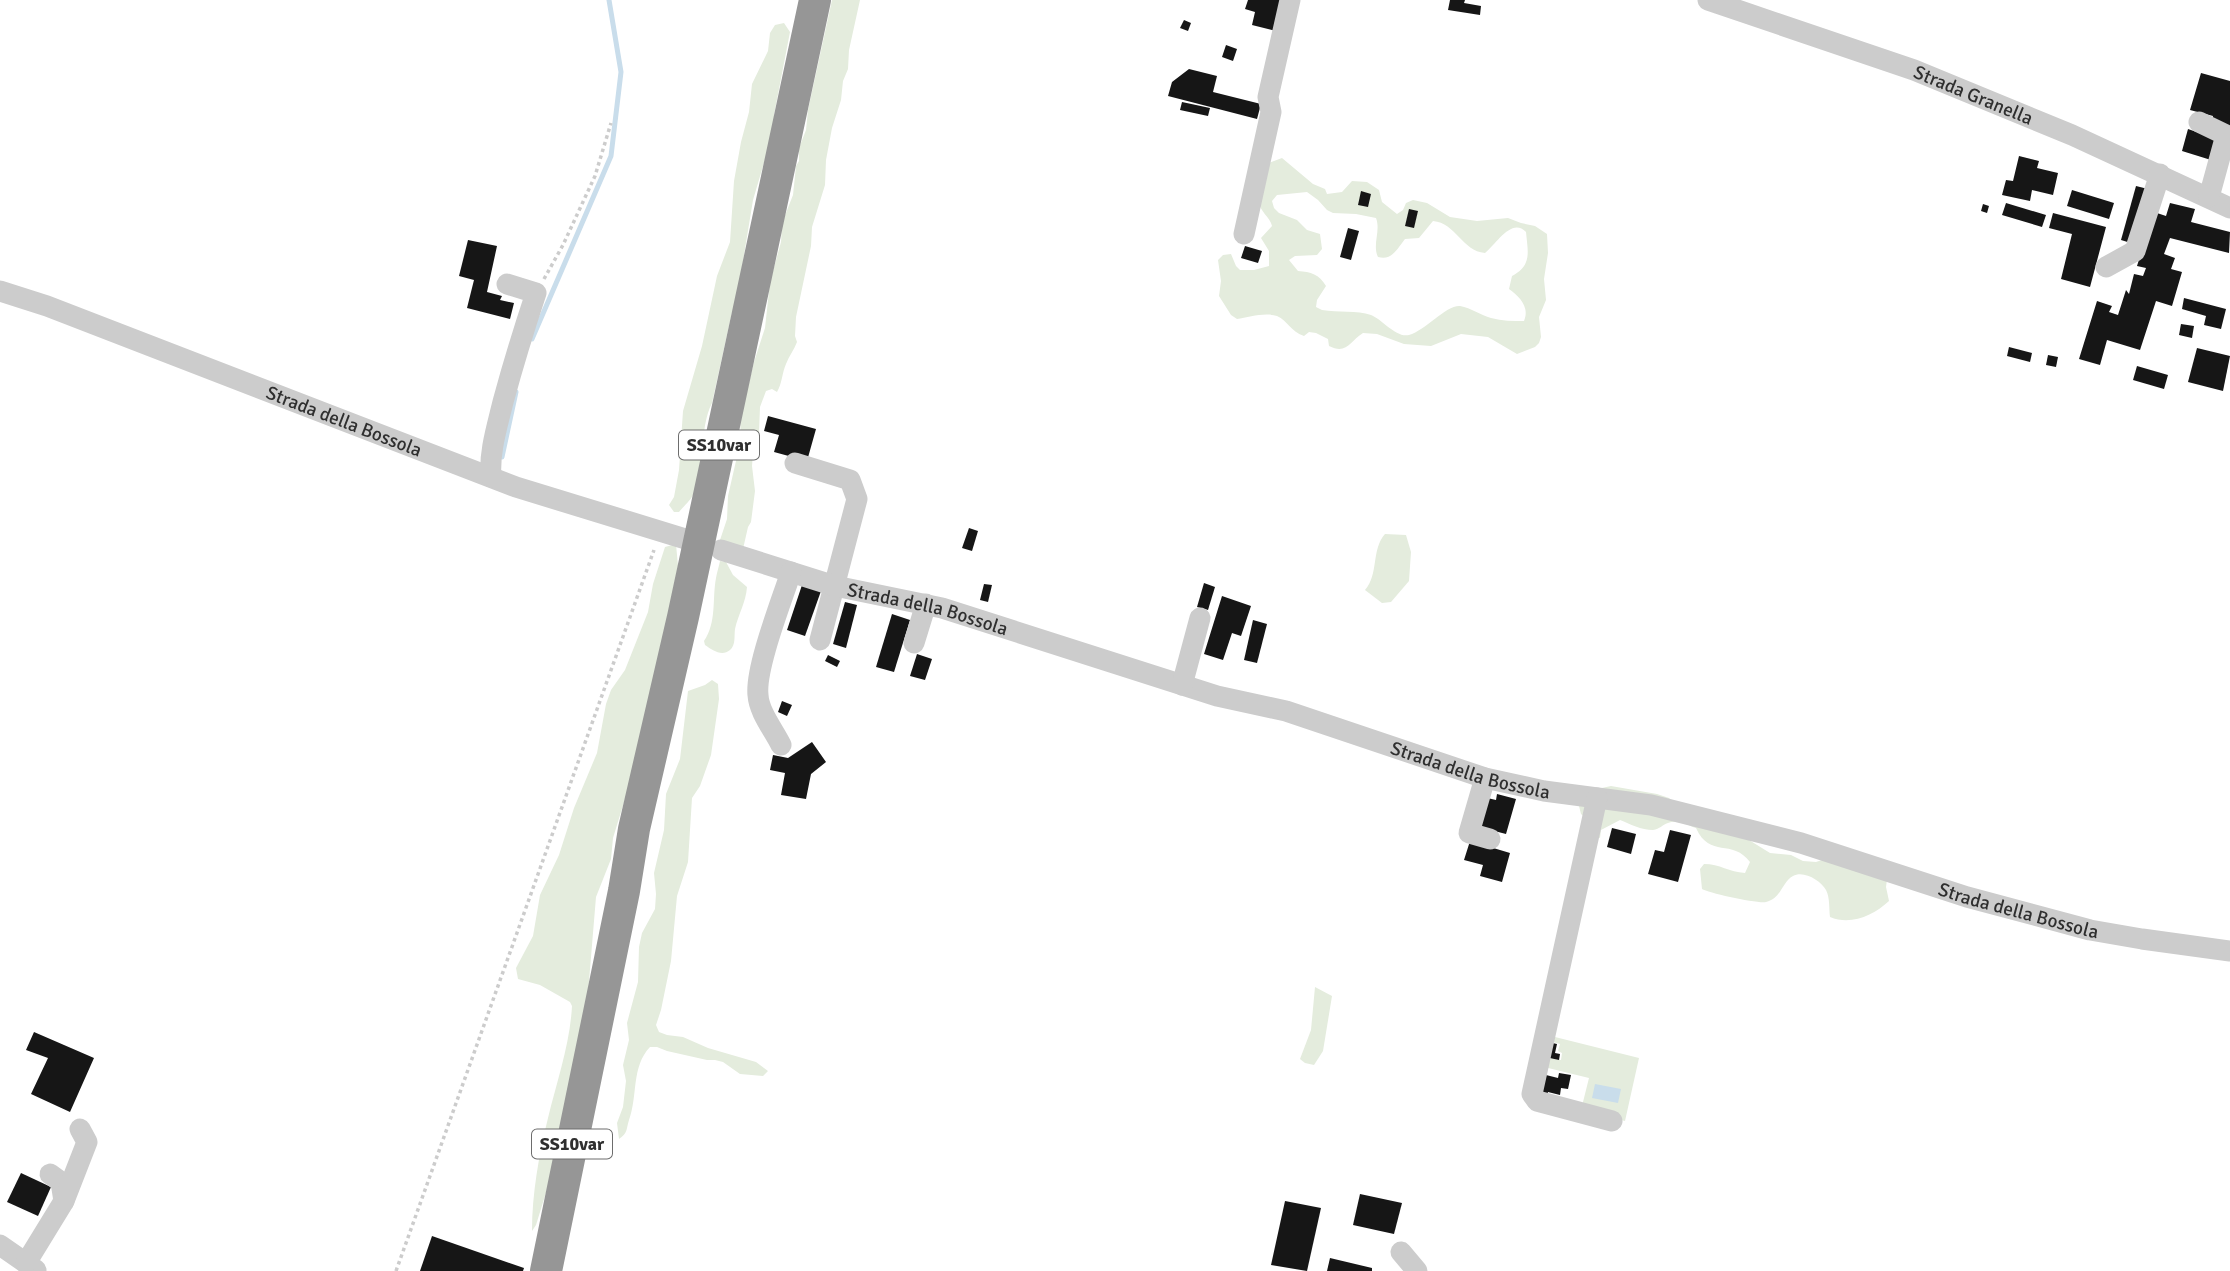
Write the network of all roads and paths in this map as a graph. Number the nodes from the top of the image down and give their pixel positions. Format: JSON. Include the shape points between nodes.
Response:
{"nodes":[{"id":1,"x":815,"y":0,"type":"edge"},
{"id":2,"x":1290,"y":0,"type":"edge"},
{"id":3,"x":1708,"y":0,"type":"edge"},
{"id":4,"x":2199,"y":122,"type":"dead end"},
{"id":5,"x":611,"y":123,"type":"dead end"},
{"id":6,"x":2160,"y":174,"type":"junction"},
{"id":7,"x":2209,"y":197,"type":"junction"},
{"id":8,"x":2230,"y":208,"type":"edge"},
{"id":9,"x":1244,"y":234,"type":"dead end"},
{"id":10,"x":2106,"y":267,"type":"dead end"},
{"id":11,"x":507,"y":284,"type":"dead end"},
{"id":12,"x":0,"y":292,"type":"edge"},
{"id":13,"x":536,"y":293,"type":"junction"},
{"id":14,"x":795,"y":463,"type":"dead end"},
{"id":15,"x":491,"y":477,"type":"junction"},
{"id":16,"x":660,"y":531,"type":"junction"},
{"id":17,"x":692,"y":541,"type":"dead end"},
{"id":18,"x":721,"y":550,"type":"dead end"},
{"id":19,"x":791,"y":572,"type":"junction"},
{"id":20,"x":835,"y":586,"type":"junction"},
{"id":21,"x":926,"y":604,"type":"junction"},
{"id":22,"x":1200,"y":618,"type":"dead end"},
{"id":23,"x":820,"y":640,"type":"dead end"},
{"id":24,"x":914,"y":643,"type":"dead end"},
{"id":25,"x":1182,"y":685,"type":"junction"},
{"id":26,"x":781,"y":744,"type":"dead end"},
{"id":27,"x":1485,"y":778,"type":"junction"},
{"id":28,"x":1597,"y":797,"type":"junction"},
{"id":29,"x":1490,"y":839,"type":"dead end"},
{"id":30,"x":2230,"y":951,"type":"edge"},
{"id":31,"x":1612,"y":1121,"type":"dead end"},
{"id":32,"x":80,"y":1129,"type":"dead end"},
{"id":33,"x":50,"y":1174,"type":"dead end"},
{"id":34,"x":64,"y":1200,"type":"junction"},
{"id":35,"x":554,"y":1230,"type":"junction"},
{"id":36,"x":0,"y":1245,"type":"edge"},
{"id":37,"x":1401,"y":1252,"type":"dead end"},
{"id":38,"x":32,"y":1267,"type":"edge"},
{"id":39,"x":396,"y":1271,"type":"edge"},
{"id":40,"x":546,"y":1271,"type":"edge"},
{"id":41,"x":563,"y":1271,"type":"edge"},
{"id":42,"x":1417,"y":1271,"type":"edge"}],
"edges":[{"from":1,"to":35,"type":"highway","number":"SS10var","via":[[634,829]]},
{"from":2,"to":9,"type":"street"},
{"from":3,"to":6,"type":"street","name":"Strada Granella","via":[[1914,70]]},
{"from":4,"to":7,"type":"street","via":[[2226,135]]},
{"from":5,"to":13,"type":"path","via":[[595,176]]},
{"from":6,"to":7,"type":"street","name":"Strada Granella"},
{"from":6,"to":10,"type":"street","via":[[2135,251]]},
{"from":7,"to":8,"type":"street","name":"Strada Granella"},
{"from":11,"to":13,"type":"street"},
{"from":12,"to":15,"type":"street","name":"Strada della Bossola"},
{"from":13,"to":15,"type":"street","via":[[497,424]]},
{"from":14,"to":20,"type":"street","via":[[850,480],[857,499]]},
{"from":15,"to":16,"type":"street","name":"Strada della Bossola"},
{"from":16,"to":17,"type":"street","name":"Strada della Bossola"},
{"from":16,"to":39,"type":"path"},
{"from":18,"to":19,"type":"street","name":"Strada della Bossola"},
{"from":19,"to":20,"type":"street","name":"Strada della Bossola"},
{"from":19,"to":26,"type":"street","via":[[757,694]]},
{"from":20,"to":21,"type":"street","name":"Strada della Bossola"},
{"from":20,"to":23,"type":"street"},
{"from":21,"to":24,"type":"street"},
{"from":21,"to":25,"type":"street","name":"Strada della Bossola"},
{"from":22,"to":25,"type":"street"},
{"from":25,"to":27,"type":"street","name":"Strada della Bossola","via":[[1286,711]]},
{"from":27,"to":28,"type":"street","name":"Strada della Bossola","via":[[1544,792]]},
{"from":27,"to":29,"type":"street","via":[[1469,833]]},
{"from":28,"to":30,"type":"street","name":"Strada della Bossola","via":[[1651,805],[1789,839],[1967,897],[2090,930]]},
{"from":28,"to":31,"type":"street","via":[[1532,1094],[1537,1101]]},
{"from":32,"to":34,"type":"street","via":[[88,1142]]},
{"from":33,"to":34,"type":"street","via":[[61,1181]]},
{"from":34,"to":38,"type":"street"},
{"from":35,"to":40,"type":"highway","number":"SS10var"},
{"from":35,"to":41,"type":"highway","via":[[566,1250]]},
{"from":36,"to":38,"type":"street"},
{"from":37,"to":42,"type":"street"}]}
